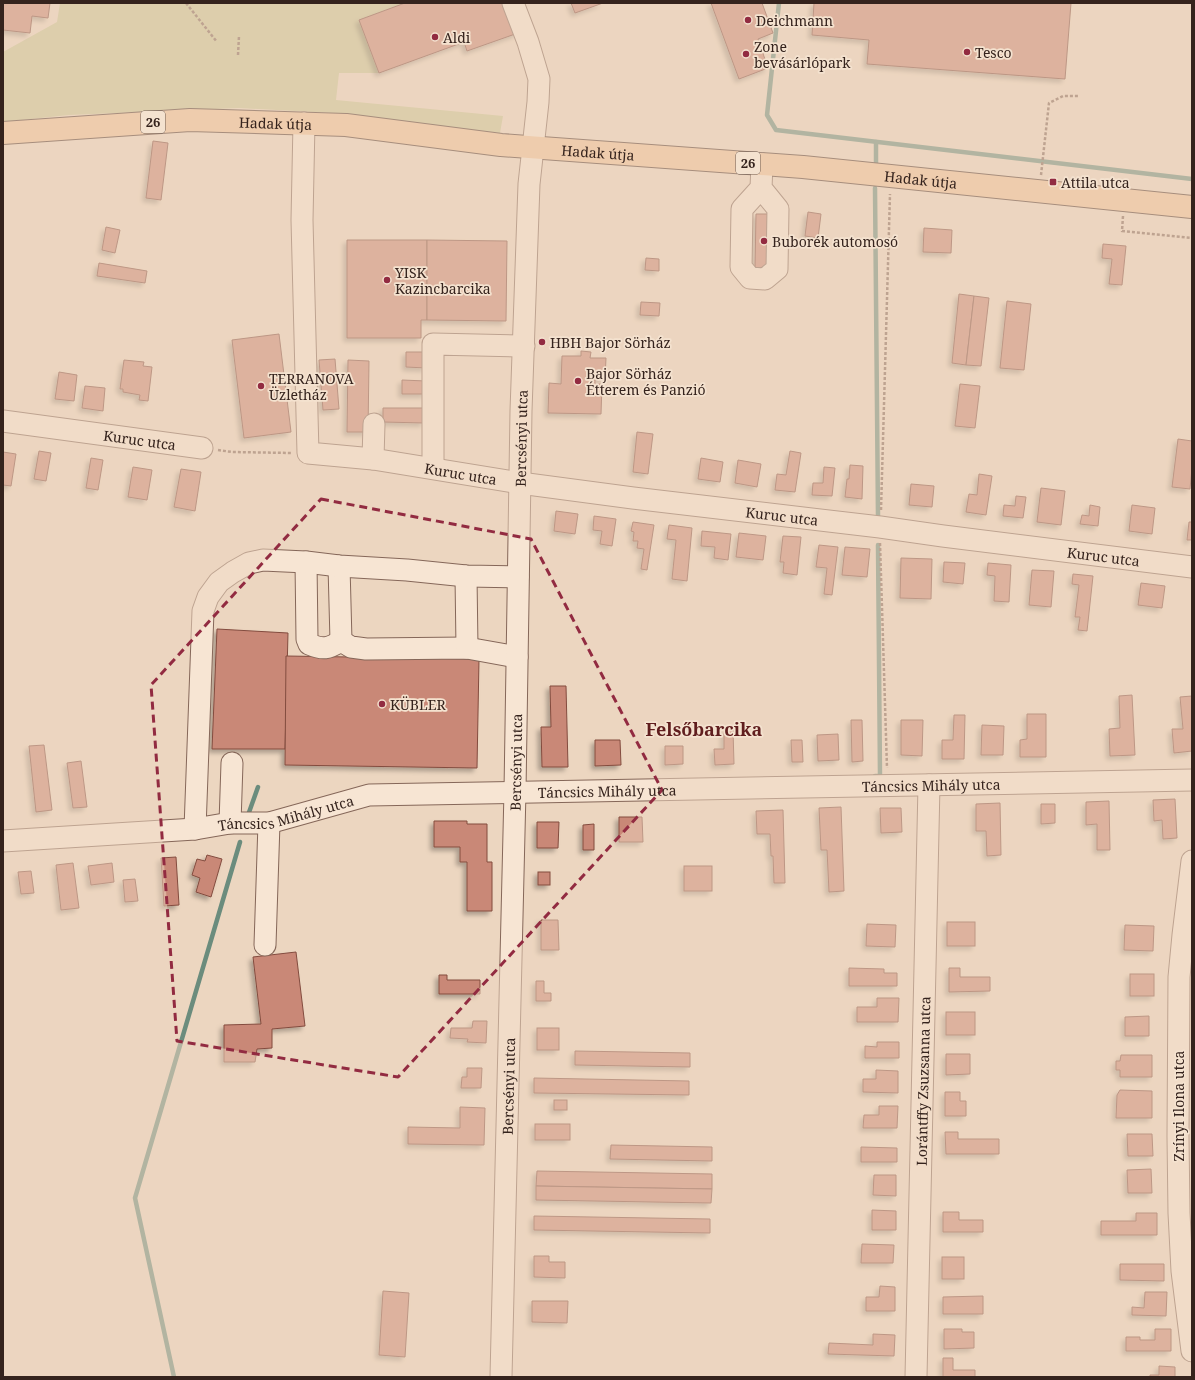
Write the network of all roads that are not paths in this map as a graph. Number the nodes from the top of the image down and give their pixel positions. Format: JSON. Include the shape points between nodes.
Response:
{"nodes":[{"id":1,"x":513,"y":3,"type":"edge"},
{"id":2,"x":304,"y":123,"type":"junction"},
{"id":3,"x":3,"y":133,"type":"edge"},
{"id":4,"x":532,"y":148,"type":"junction"},
{"id":5,"x":762,"y":164,"type":"junction"},
{"id":6,"x":761,"y":188,"type":"dead end"},
{"id":7,"x":1192,"y":207,"type":"edge"},
{"id":8,"x":524,"y":346,"type":"junction"},
{"id":9,"x":3,"y":422,"type":"edge"},
{"id":10,"x":374,"y":424,"type":"dead end"},
{"id":11,"x":202,"y":448,"type":"road end"},
{"id":12,"x":373,"y":459,"type":"junction"},
{"id":13,"x":433,"y":468,"type":"junction"},
{"id":14,"x":520,"y":483,"type":"junction"},
{"id":15,"x":306,"y":562,"type":"junction"},
{"id":16,"x":339,"y":566,"type":"junction"},
{"id":17,"x":1192,"y":567,"type":"edge"},
{"id":18,"x":466,"y":576,"type":"junction"},
{"id":19,"x":518,"y":577,"type":"junction"},
{"id":20,"x":341,"y":641,"type":"junction"},
{"id":21,"x":467,"y":648,"type":"junction"},
{"id":22,"x":517,"y":658,"type":"junction"},
{"id":23,"x":232,"y":762,"type":"dead end"},
{"id":24,"x":1192,"y":780,"type":"edge"},
{"id":25,"x":929,"y":785,"type":"junction"},
{"id":26,"x":515,"y":791,"type":"junction"},
{"id":27,"x":230,"y":823,"type":"junction"},
{"id":28,"x":269,"y":823,"type":"junction"},
{"id":29,"x":195,"y":829,"type":"junction"},
{"id":30,"x":3,"y":841,"type":"edge"},
{"id":31,"x":1192,"y":861,"type":"edge"},
{"id":32,"x":265,"y":945,"type":"dead end"},
{"id":33,"x":1192,"y":1351,"type":"edge"},
{"id":34,"x":501,"y":1377,"type":"edge"},
{"id":35,"x":916,"y":1377,"type":"edge"}],
"edges":[{"from":1,"to":4,"type":"street","name":"Bercsényi utca","via":[[539,79]]},
{"from":2,"to":3,"type":"main road","name":"Hadak útja","number":"26","via":[[190,120]]},
{"from":2,"to":4,"type":"main road","name":"Hadak útja","number":"26","via":[[346,125]]},
{"from":2,"to":12,"type":"street","name":"Kuruc utca","via":[[302,228],[308,453]]},
{"from":4,"to":5,"type":"main road","name":"Hadak útja","number":"26"},
{"from":4,"to":8,"type":"street","name":"Bercsényi utca"},
{"from":5,"to":6,"type":"street"},
{"from":5,"to":7,"type":"main road","name":"Hadak útja","number":"26"},
{"from":8,"to":13,"type":"street","via":[[433,344]]},
{"from":8,"to":14,"type":"street","name":"Bercsényi utca"},
{"from":9,"to":11,"type":"street","name":"Kuruc utca"},
{"from":10,"to":12,"type":"street"},
{"from":12,"to":13,"type":"street","name":"Kuruc utca"},
{"from":13,"to":14,"type":"street","name":"Kuruc utca"},
{"from":14,"to":17,"type":"street","name":"Kuruc utca"},
{"from":14,"to":19,"type":"street","name":"Bercsényi utca"},
{"from":15,"to":16,"type":"street"},
{"from":15,"to":20,"type":"street","via":[[309,644],[317,648],[329,648]]},
{"from":15,"to":29,"type":"street","via":[[263,560],[249,563],[219,582],[208,597],[204,611]]},
{"from":16,"to":18,"type":"street"},
{"from":16,"to":20,"type":"street"},
{"from":18,"to":19,"type":"street"},
{"from":18,"to":21,"type":"street"},
{"from":19,"to":22,"type":"street","name":"Bercsényi utca"},
{"from":20,"to":21,"type":"street","via":[[351,647],[366,649]]},
{"from":21,"to":22,"type":"street"},
{"from":22,"to":26,"type":"street","name":"Bercsényi utca"},
{"from":23,"to":27,"type":"street"},
{"from":24,"to":25,"type":"street","name":"Táncsics Mihály utca"},
{"from":25,"to":26,"type":"street","name":"Táncsics Mihály utca"},
{"from":25,"to":35,"type":"street","name":"Lorántffy Zsuzsanna utca"},
{"from":26,"to":28,"type":"street","name":"Táncsics Mihály utca","via":[[369,795]]},
{"from":26,"to":34,"type":"street","name":"Bercsényi utca"},
{"from":27,"to":28,"type":"street","name":"Táncsics Mihály utca"},
{"from":27,"to":29,"type":"street","name":"Táncsics Mihály utca"},
{"from":28,"to":32,"type":"street"},
{"from":29,"to":30,"type":"street","name":"Táncsics Mihály utca"},
{"from":31,"to":33,"type":"street","name":"Zrínyi Ilona utca","via":[[1179,977],[1178,1137],[1182,1271]]}]}
